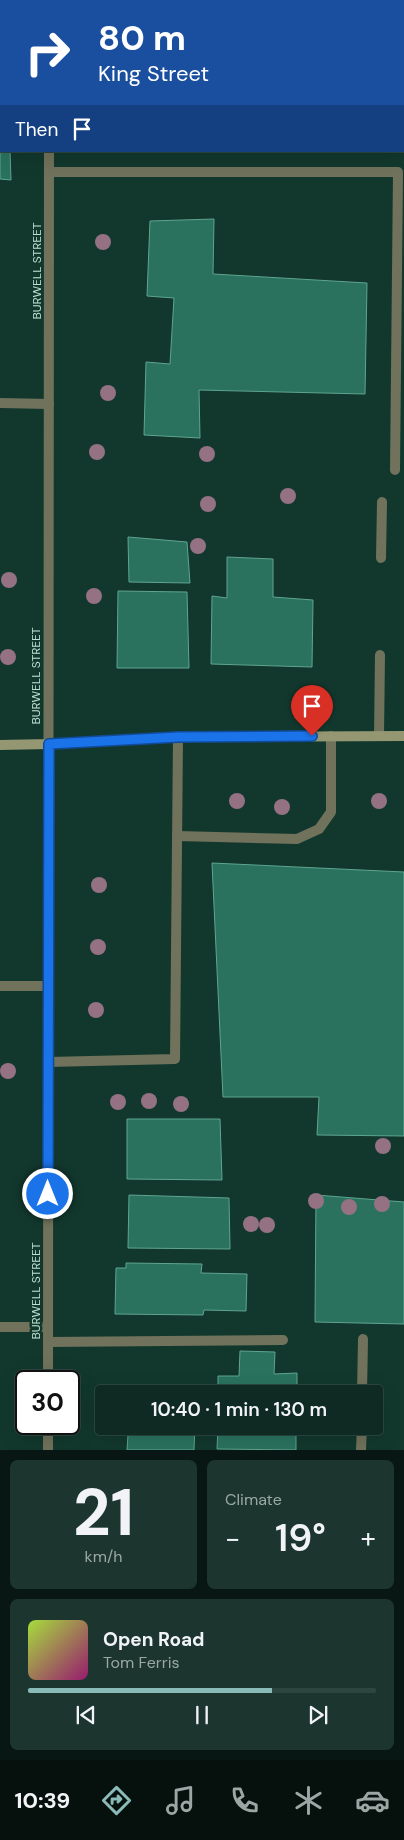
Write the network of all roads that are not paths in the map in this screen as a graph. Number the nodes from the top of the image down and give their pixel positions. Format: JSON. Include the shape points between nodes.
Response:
{"nodes":[{"id":1,"x":50,"y":152,"type":"edge"},
{"id":2,"x":49,"y":172,"type":"junction"},
{"id":3,"x":0,"y":404,"type":"edge"},
{"id":4,"x":49,"y":404,"type":"junction"},
{"id":5,"x":395,"y":470,"type":"dead end"},
{"id":6,"x":382,"y":502,"type":"dead end"},
{"id":7,"x":381,"y":558,"type":"dead end"},
{"id":8,"x":380,"y":655,"type":"dead end"},
{"id":9,"x":330,"y":736,"type":"junction"},
{"id":10,"x":378,"y":736,"type":"junction"},
{"id":11,"x":404,"y":736,"type":"edge"},
{"id":12,"x":178,"y":737,"type":"junction"},
{"id":13,"x":0,"y":744,"type":"edge"},
{"id":14,"x":49,"y":744,"type":"junction"},
{"id":15,"x":177,"y":836,"type":"junction"},
{"id":16,"x":0,"y":986,"type":"edge"},
{"id":17,"x":48,"y":986,"type":"junction"},
{"id":18,"x":48,"y":1062,"type":"junction"},
{"id":19,"x":0,"y":1327,"type":"edge"},
{"id":20,"x":48,"y":1327,"type":"junction"},
{"id":21,"x":283,"y":1340,"type":"dead end"},
{"id":22,"x":363,"y":1340,"type":"dead end"},
{"id":23,"x":48,"y":1342,"type":"junction"},
{"id":24,"x":48,"y":1370,"type":"edge"},
{"id":25,"x":362,"y":1385,"type":"edge"},
{"id":26,"x":48,"y":1435,"type":"edge"},
{"id":27,"x":362,"y":1435,"type":"edge"},
{"id":28,"x":48,"y":1450,"type":"edge"},
{"id":29,"x":361,"y":1450,"type":"edge"}],
"edges":[{"from":1,"to":2,"type":"street","name":"BURWELL STREET"},
{"from":2,"to":4,"type":"street","name":"BURWELL STREET"},
{"from":2,"to":5,"type":"street","via":[[398,172]]},
{"from":3,"to":4,"type":"street"},
{"from":4,"to":14,"type":"street","name":"BURWELL STREET"},
{"from":6,"to":7,"type":"street"},
{"from":8,"to":10,"type":"street"},
{"from":9,"to":10,"type":"main road"},
{"from":9,"to":12,"type":"main road"},
{"from":9,"to":15,"type":"street","via":[[331,812],[319,829],[297,839]]},
{"from":10,"to":11,"type":"main road"},
{"from":12,"to":14,"type":"main road"},
{"from":12,"to":15,"type":"street"},
{"from":13,"to":14,"type":"main road"},
{"from":14,"to":17,"type":"street","name":"BURWELL STREET"},
{"from":15,"to":18,"type":"street","via":[[175,1059]]},
{"from":16,"to":17,"type":"street"},
{"from":17,"to":18,"type":"street","name":"BURWELL STREET"},
{"from":18,"to":20,"type":"street","name":"BURWELL STREET"},
{"from":19,"to":20,"type":"street"},
{"from":20,"to":23,"type":"street","name":"BURWELL STREET"},
{"from":21,"to":23,"type":"street"},
{"from":22,"to":25,"type":"street"},
{"from":23,"to":24,"type":"street","name":"BURWELL STREET"},
{"from":26,"to":28,"type":"street"},
{"from":27,"to":29,"type":"street"}]}
